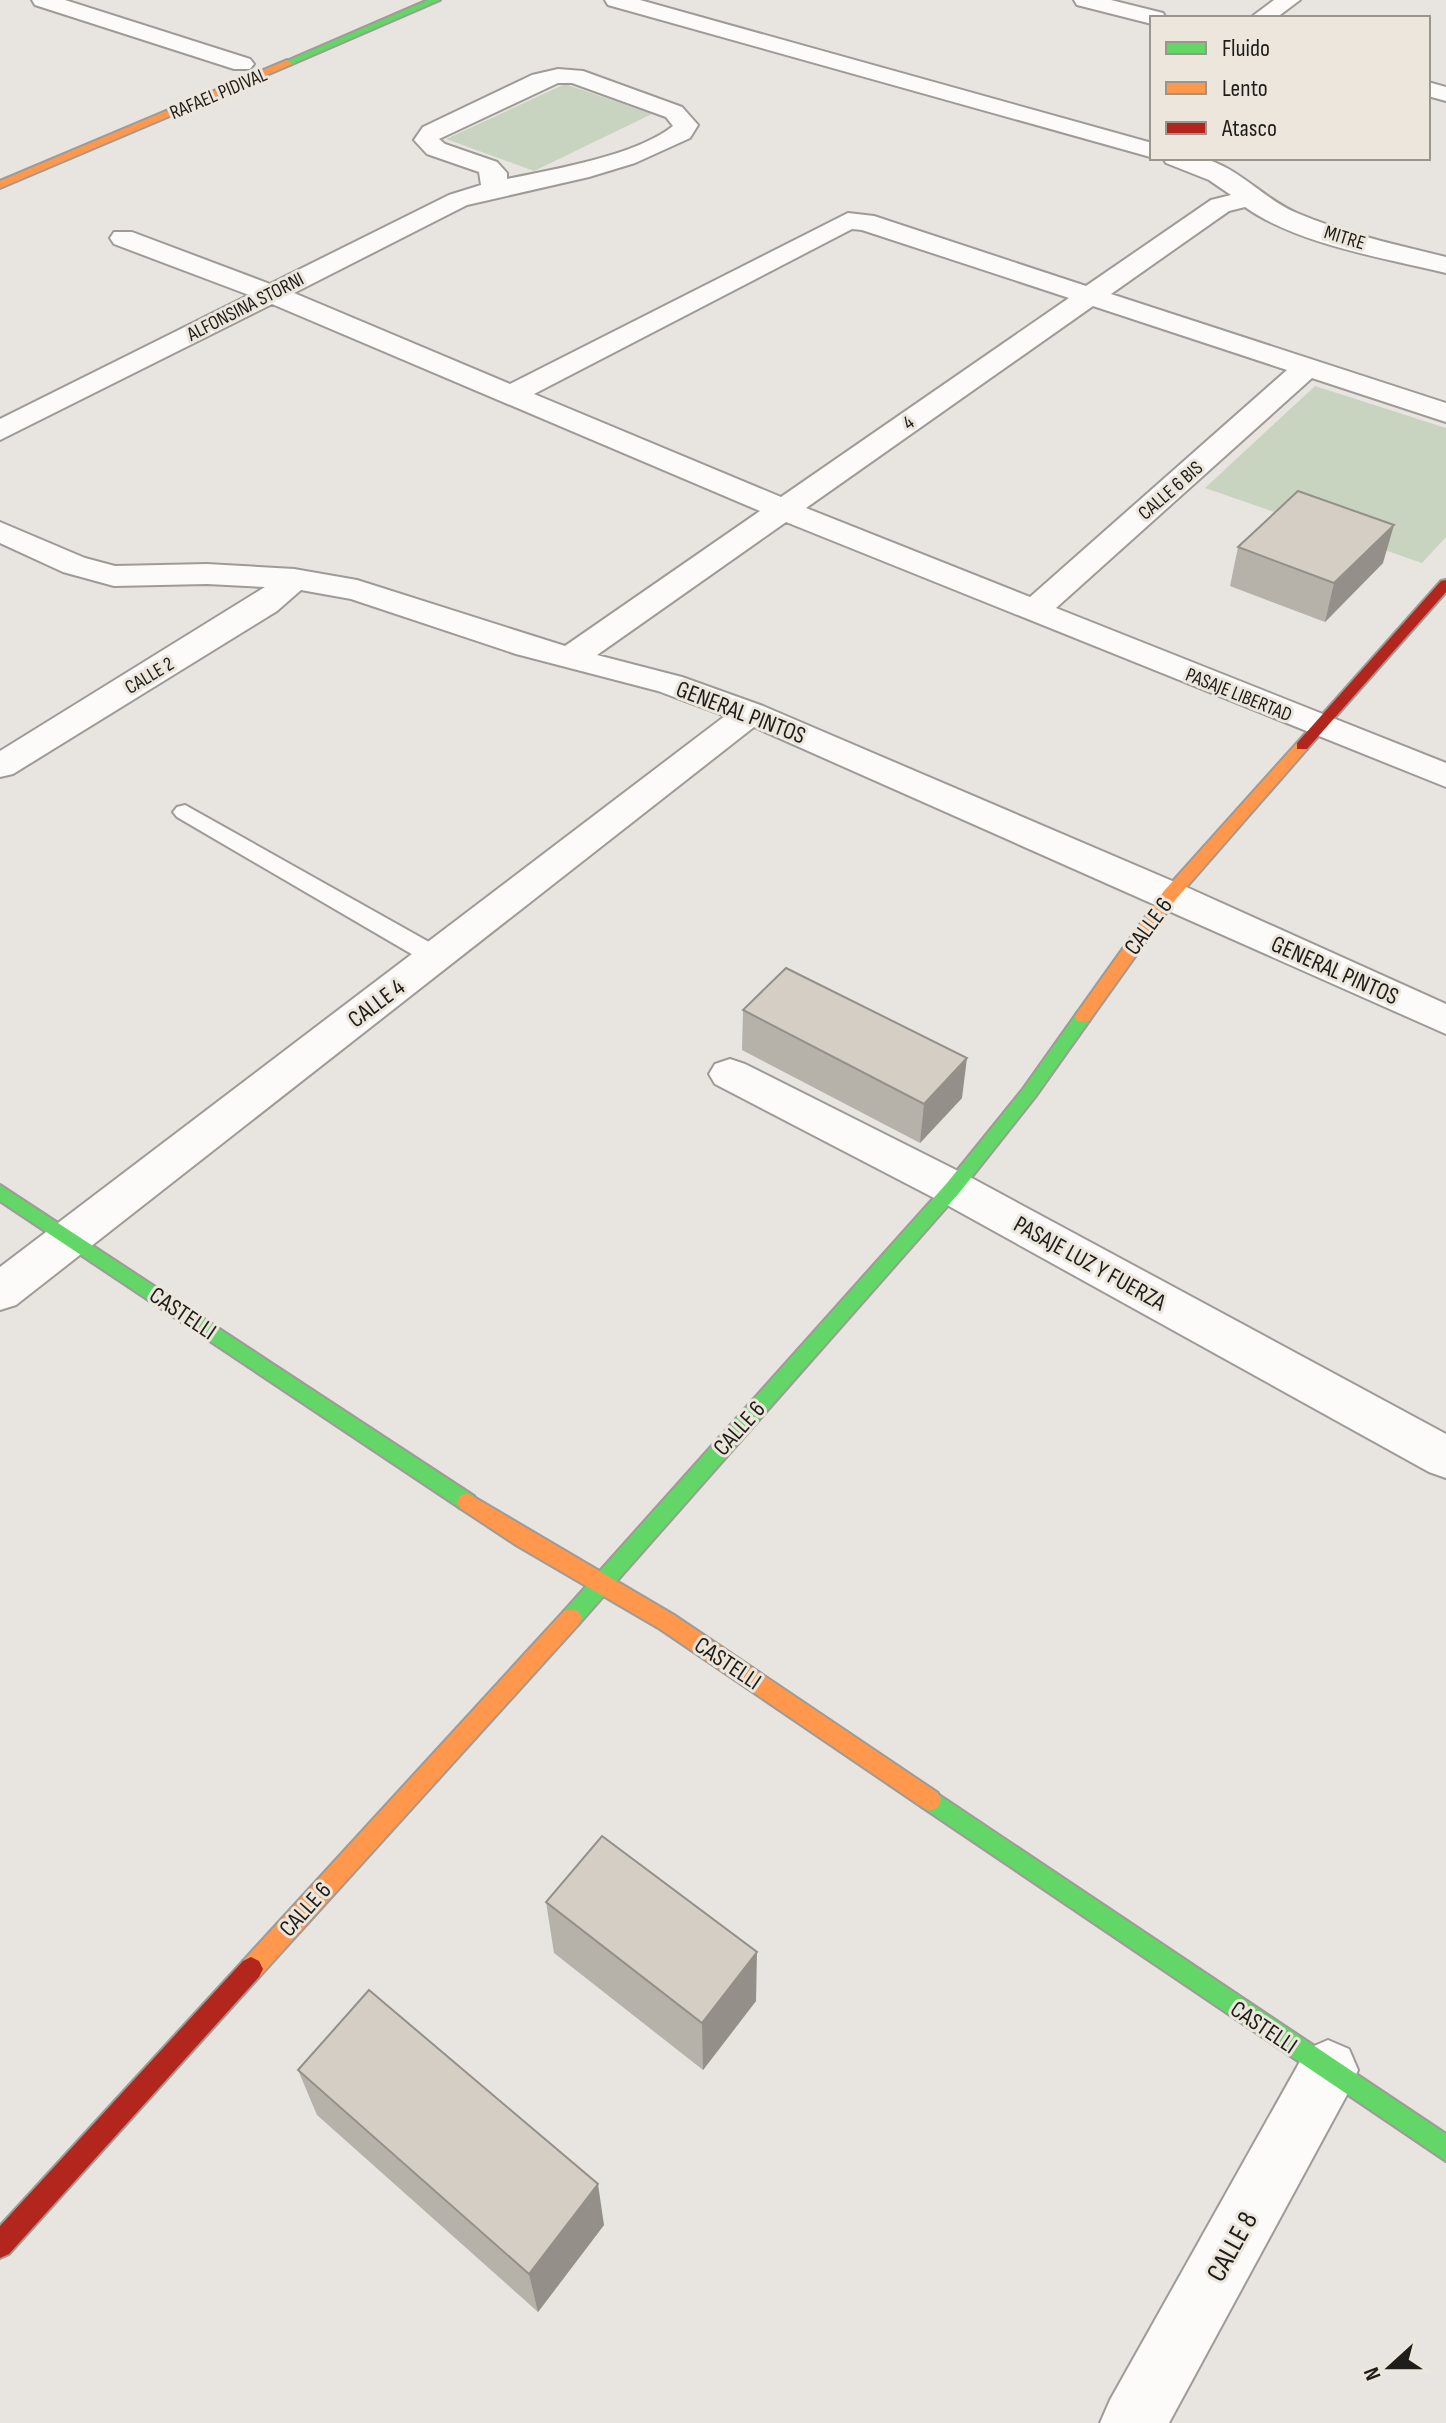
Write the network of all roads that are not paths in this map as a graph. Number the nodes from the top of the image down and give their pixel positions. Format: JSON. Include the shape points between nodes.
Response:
{"nodes":[{"id":1,"x":43,"y":0,"type":"edge"},
{"id":2,"x":89,"y":0,"type":"edge"},
{"id":3,"x":393,"y":0,"type":"edge"},
{"id":4,"x":436,"y":0,"type":"edge"},
{"id":5,"x":616,"y":0,"type":"edge"},
{"id":6,"x":1085,"y":0,"type":"edge"},
{"id":7,"x":1289,"y":0,"type":"edge"},
{"id":8,"x":66,"y":9,"type":"junction"},
{"id":9,"x":1264,"y":16,"type":"edge"},
{"id":10,"x":1150,"y":17,"type":"edge"},
{"id":11,"x":242,"y":64,"type":"junction"},
{"id":12,"x":1150,"y":150,"type":"edge"},
{"id":13,"x":1181,"y":160,"type":"edge"},
{"id":14,"x":0,"y":168,"type":"edge"},
{"id":15,"x":0,"y":185,"type":"edge"},
{"id":16,"x":494,"y":189,"type":"junction"},
{"id":17,"x":1249,"y":198,"type":"junction"},
{"id":18,"x":123,"y":238,"type":"dead end"},
{"id":19,"x":1446,"y":265,"type":"edge"},
{"id":20,"x":269,"y":293,"type":"junction"},
{"id":21,"x":1089,"y":297,"type":"junction"},
{"id":22,"x":1307,"y":368,"type":"junction"},
{"id":23,"x":510,"y":395,"type":"junction"},
{"id":24,"x":1446,"y":413,"type":"edge"},
{"id":25,"x":0,"y":431,"type":"edge"},
{"id":26,"x":782,"y":509,"type":"junction"},
{"id":27,"x":0,"y":531,"type":"edge"},
{"id":28,"x":294,"y":579,"type":"junction"},
{"id":29,"x":1446,"y":584,"type":"edge"},
{"id":30,"x":1033,"y":611,"type":"junction"},
{"id":31,"x":572,"y":657,"type":"junction"},
{"id":32,"x":751,"y":713,"type":"junction"},
{"id":33,"x":1319,"y":727,"type":"junction"},
{"id":34,"x":0,"y":766,"type":"edge"},
{"id":35,"x":1446,"y":776,"type":"edge"},
{"id":36,"x":185,"y":812,"type":"dead end"},
{"id":37,"x":1170,"y":895,"type":"junction"},
{"id":38,"x":436,"y":957,"type":"junction"},
{"id":39,"x":1446,"y":1020,"type":"edge"},
{"id":40,"x":730,"y":1074,"type":"dead end"},
{"id":41,"x":953,"y":1188,"type":"junction"},
{"id":42,"x":0,"y":1192,"type":"edge"},
{"id":43,"x":70,"y":1238,"type":"junction"},
{"id":44,"x":0,"y":1292,"type":"edge"},
{"id":45,"x":1446,"y":1458,"type":"edge"},
{"id":46,"x":601,"y":1584,"type":"junction"},
{"id":47,"x":1328,"y":2070,"type":"junction"},
{"id":48,"x":1446,"y":2149,"type":"edge"},
{"id":49,"x":0,"y":2245,"type":"edge"},
{"id":50,"x":1133,"y":2423,"type":"edge"}],
"edges":[{"from":1,"to":8,"type":"street"},
{"from":2,"to":8,"type":"street"},
{"from":3,"to":11,"type":"street","name":"RAFAEL PIDIVAL"},
{"from":4,"to":15,"type":"street","name":"RAFAEL PIDIVAL"},
{"from":5,"to":12,"type":"street"},
{"from":6,"to":10,"type":"street"},
{"from":7,"to":9,"type":"street"},
{"from":8,"to":11,"type":"street"},
{"from":11,"to":14,"type":"street","name":"RAFAEL PIDIVAL"},
{"from":13,"to":17,"type":"street","name":"MITRE","via":[[1231,182]]},
{"from":16,"to":16,"type":"street","name":"ALFONSINA STORNI","via":[[494,173],[488,167],[436,149],[426,140],[432,132],[540,80],[575,76],[674,112],[686,125],[681,133],[626,158]]},
{"from":16,"to":20,"type":"street","name":"ALFONSINA STORNI","via":[[458,200]]},
{"from":17,"to":19,"type":"street","name":"MITRE","via":[[1324,231]]},
{"from":17,"to":21,"type":"street","name":"4","via":[[1220,205]]},
{"from":18,"to":20,"type":"street","name":"PASAJE LIBERTAD"},
{"from":20,"to":23,"type":"street","name":"PASAJE LIBERTAD"},
{"from":20,"to":25,"type":"street","name":"ALFONSINA STORNI"},
{"from":21,"to":22,"type":"street"},
{"from":21,"to":23,"type":"street","via":[[865,222],[848,221]]},
{"from":21,"to":26,"type":"street","name":"4"},
{"from":22,"to":24,"type":"street"},
{"from":22,"to":30,"type":"street","name":"CALLE 6 BIS"},
{"from":23,"to":26,"type":"street","name":"PASAJE LIBERTAD"},
{"from":26,"to":30,"type":"street","name":"PASAJE LIBERTAD"},
{"from":26,"to":31,"type":"street","name":"4"},
{"from":27,"to":28,"type":"street","name":"GENERAL PINTOS","via":[[74,565],[114,576]]},
{"from":28,"to":31,"type":"street","name":"GENERAL PINTOS","via":[[357,590]]},
{"from":28,"to":34,"type":"street","name":"CALLE 2","via":[[265,604]]},
{"from":29,"to":33,"type":"street","name":"CALLE 6"},
{"from":30,"to":33,"type":"street","name":"PASAJE LIBERTAD"},
{"from":31,"to":32,"type":"street","name":"GENERAL PINTOS"},
{"from":32,"to":37,"type":"street","name":"GENERAL PINTOS"},
{"from":32,"to":38,"type":"street","name":"CALLE 4"},
{"from":33,"to":35,"type":"street","name":"PASAJE LIBERTAD"},
{"from":33,"to":37,"type":"street","name":"CALLE 6"},
{"from":36,"to":38,"type":"lane"},
{"from":37,"to":39,"type":"street","name":"GENERAL PINTOS"},
{"from":37,"to":41,"type":"street","name":"CALLE 6","via":[[1029,1093]]},
{"from":38,"to":43,"type":"street","name":"CALLE 4"},
{"from":40,"to":41,"type":"street","name":"PASAJE LUZ Y FUERZA"},
{"from":41,"to":45,"type":"street","name":"PASAJE LUZ Y FUERZA"},
{"from":41,"to":46,"type":"street","name":"CALLE 6"},
{"from":42,"to":43,"type":"street","name":"CASTELLI"},
{"from":43,"to":44,"type":"street","name":"CALLE 4"},
{"from":43,"to":46,"type":"street","name":"CASTELLI","via":[[523,1539]]},
{"from":46,"to":47,"type":"street","name":"CASTELLI","via":[[680,1631]]},
{"from":46,"to":49,"type":"street","name":"CALLE 6"},
{"from":47,"to":48,"type":"street","name":"CASTELLI"},
{"from":47,"to":50,"type":"street","name":"CALLE 8"}]}
